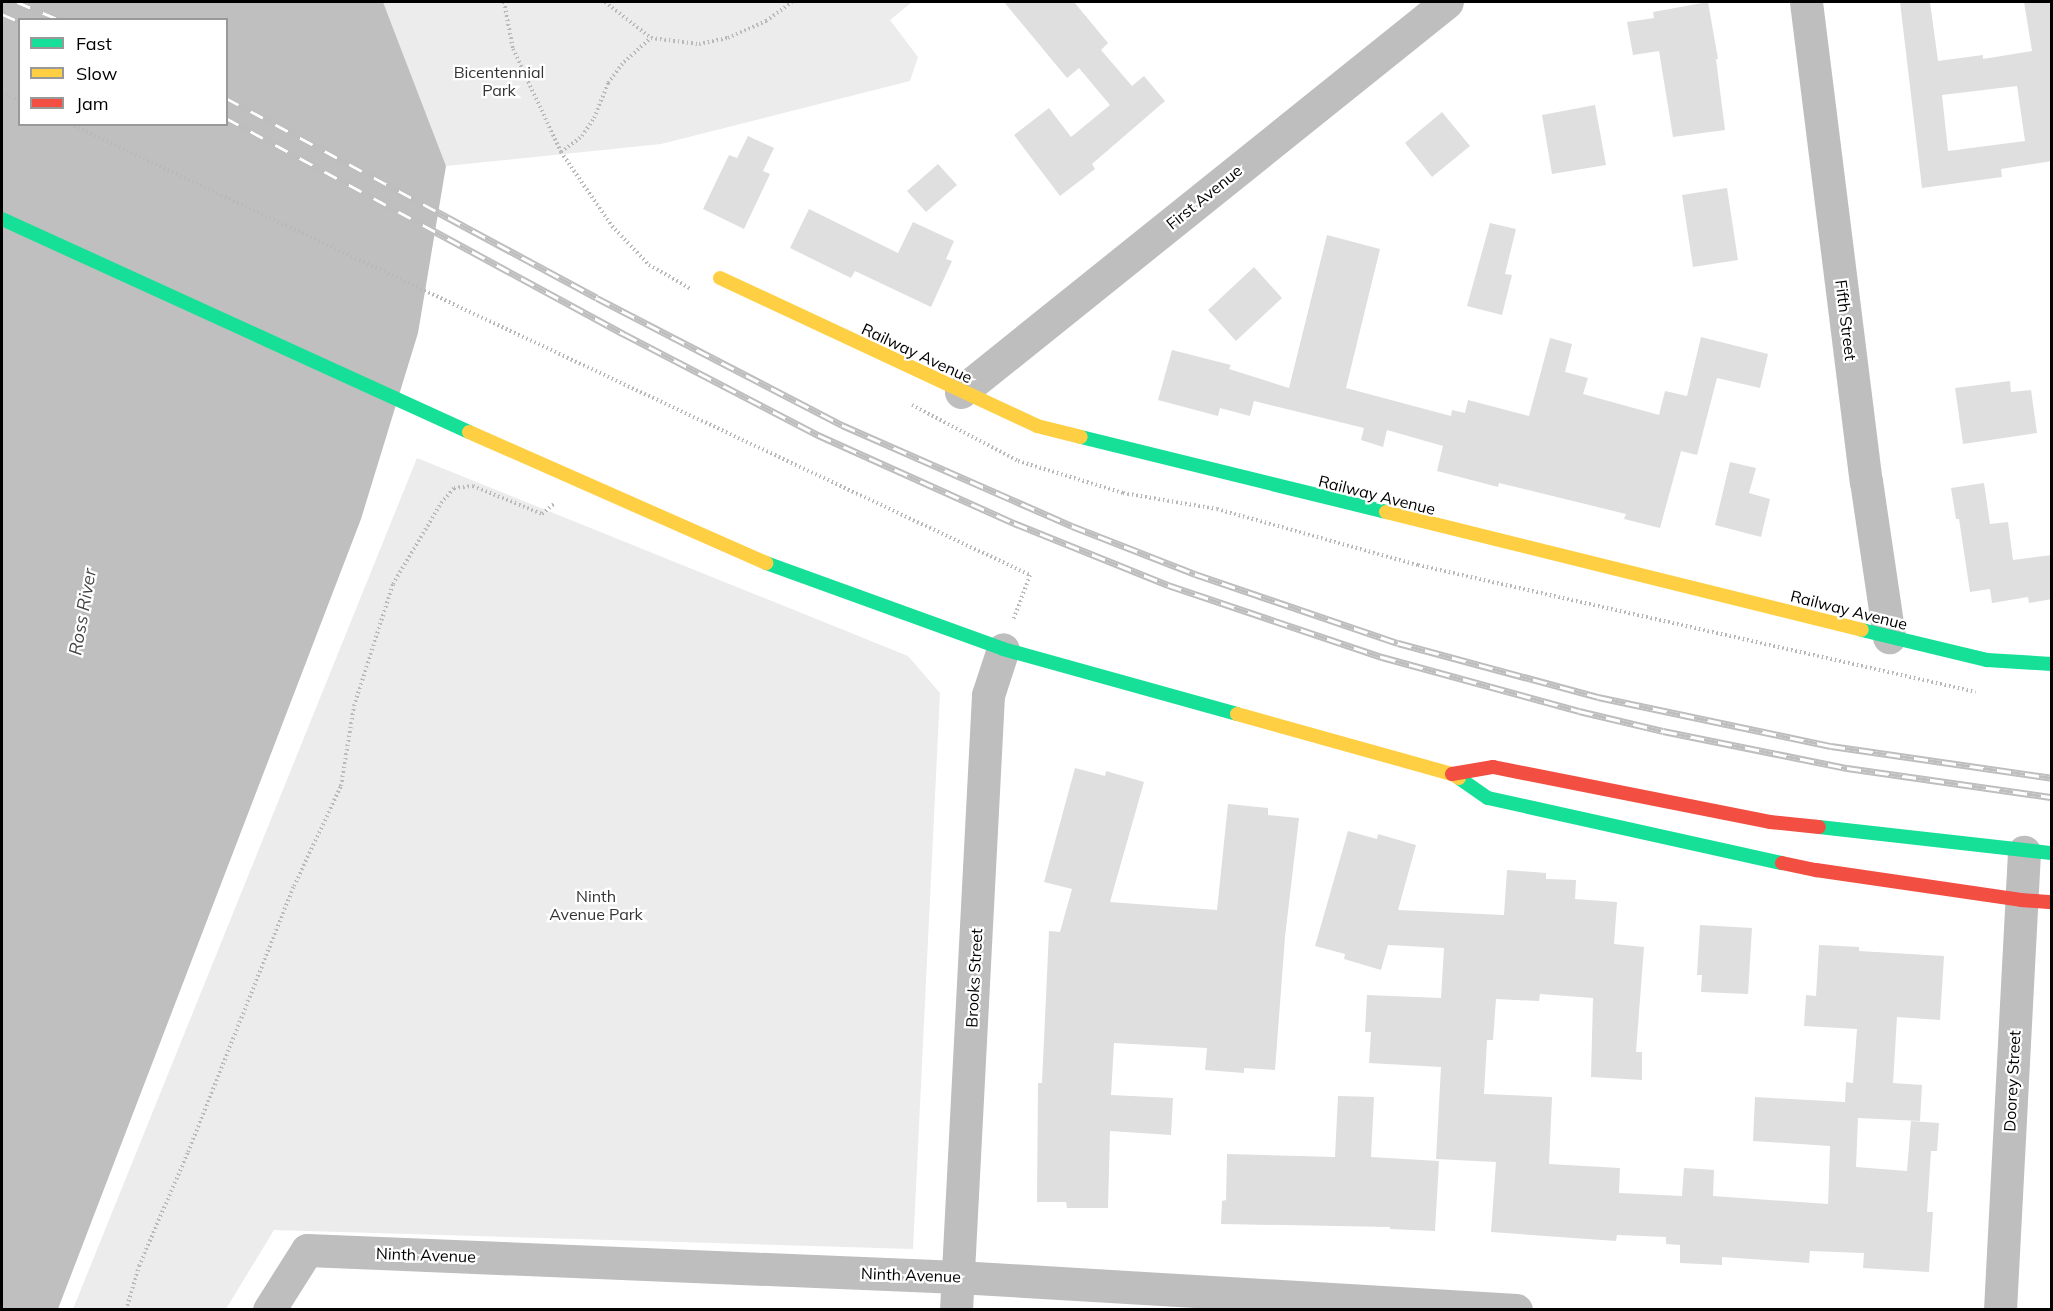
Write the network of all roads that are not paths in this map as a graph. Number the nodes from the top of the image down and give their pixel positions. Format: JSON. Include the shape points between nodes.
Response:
{"nodes":[{"id":1,"x":1447,"y":2,"type":"edge"},
{"id":2,"x":1806,"y":2,"type":"edge"},
{"id":3,"x":2,"y":219,"type":"edge"},
{"id":4,"x":720,"y":278,"type":"dead end"},
{"id":5,"x":961,"y":392,"type":"junction"},
{"id":6,"x":1889,"y":637,"type":"junction"},
{"id":7,"x":1003,"y":649,"type":"junction"},
{"id":8,"x":2052,"y":664,"type":"edge"},
{"id":9,"x":1452,"y":774,"type":"junction"},
{"id":10,"x":2038,"y":853,"type":"edge"},
{"id":11,"x":2036,"y":901,"type":"edge"},
{"id":12,"x":958,"y":1277,"type":"junction"},
{"id":13,"x":269,"y":1310,"type":"edge"},
{"id":14,"x":956,"y":1310,"type":"edge"},
{"id":15,"x":1516,"y":1310,"type":"edge"},
{"id":16,"x":2000,"y":1310,"type":"edge"}],
"edges":[{"from":1,"to":5,"type":"street","name":"First Avenue"},
{"from":2,"to":6,"type":"street","name":"Fifth Street"},
{"from":3,"to":7,"type":"main road","via":[[454,426],[779,569]]},
{"from":4,"to":5,"type":"main road","name":"Railway Avenue"},
{"from":5,"to":6,"type":"main road","name":"Railway Avenue","via":[[1037,426]]},
{"from":6,"to":8,"type":"main road","name":"Railway Avenue","via":[[1987,660]]},
{"from":7,"to":9,"type":"main road"},
{"from":7,"to":12,"type":"street","name":"Brooks Street","via":[[988,695]]},
{"from":9,"to":10,"type":"main road","via":[[1493,767],[1770,822]]},
{"from":9,"to":11,"type":"main road","via":[[1488,798],[1694,844],[1816,870]]},
{"from":10,"to":11,"type":"street","name":"Doorey Street"},
{"from":11,"to":16,"type":"street","name":"Doorey Street"},
{"from":12,"to":13,"type":"street","name":"Ninth Avenue","via":[[307,1250]]},
{"from":12,"to":14,"type":"street","name":"Brooks Street"},
{"from":12,"to":15,"type":"street","name":"Ninth Avenue"}]}
